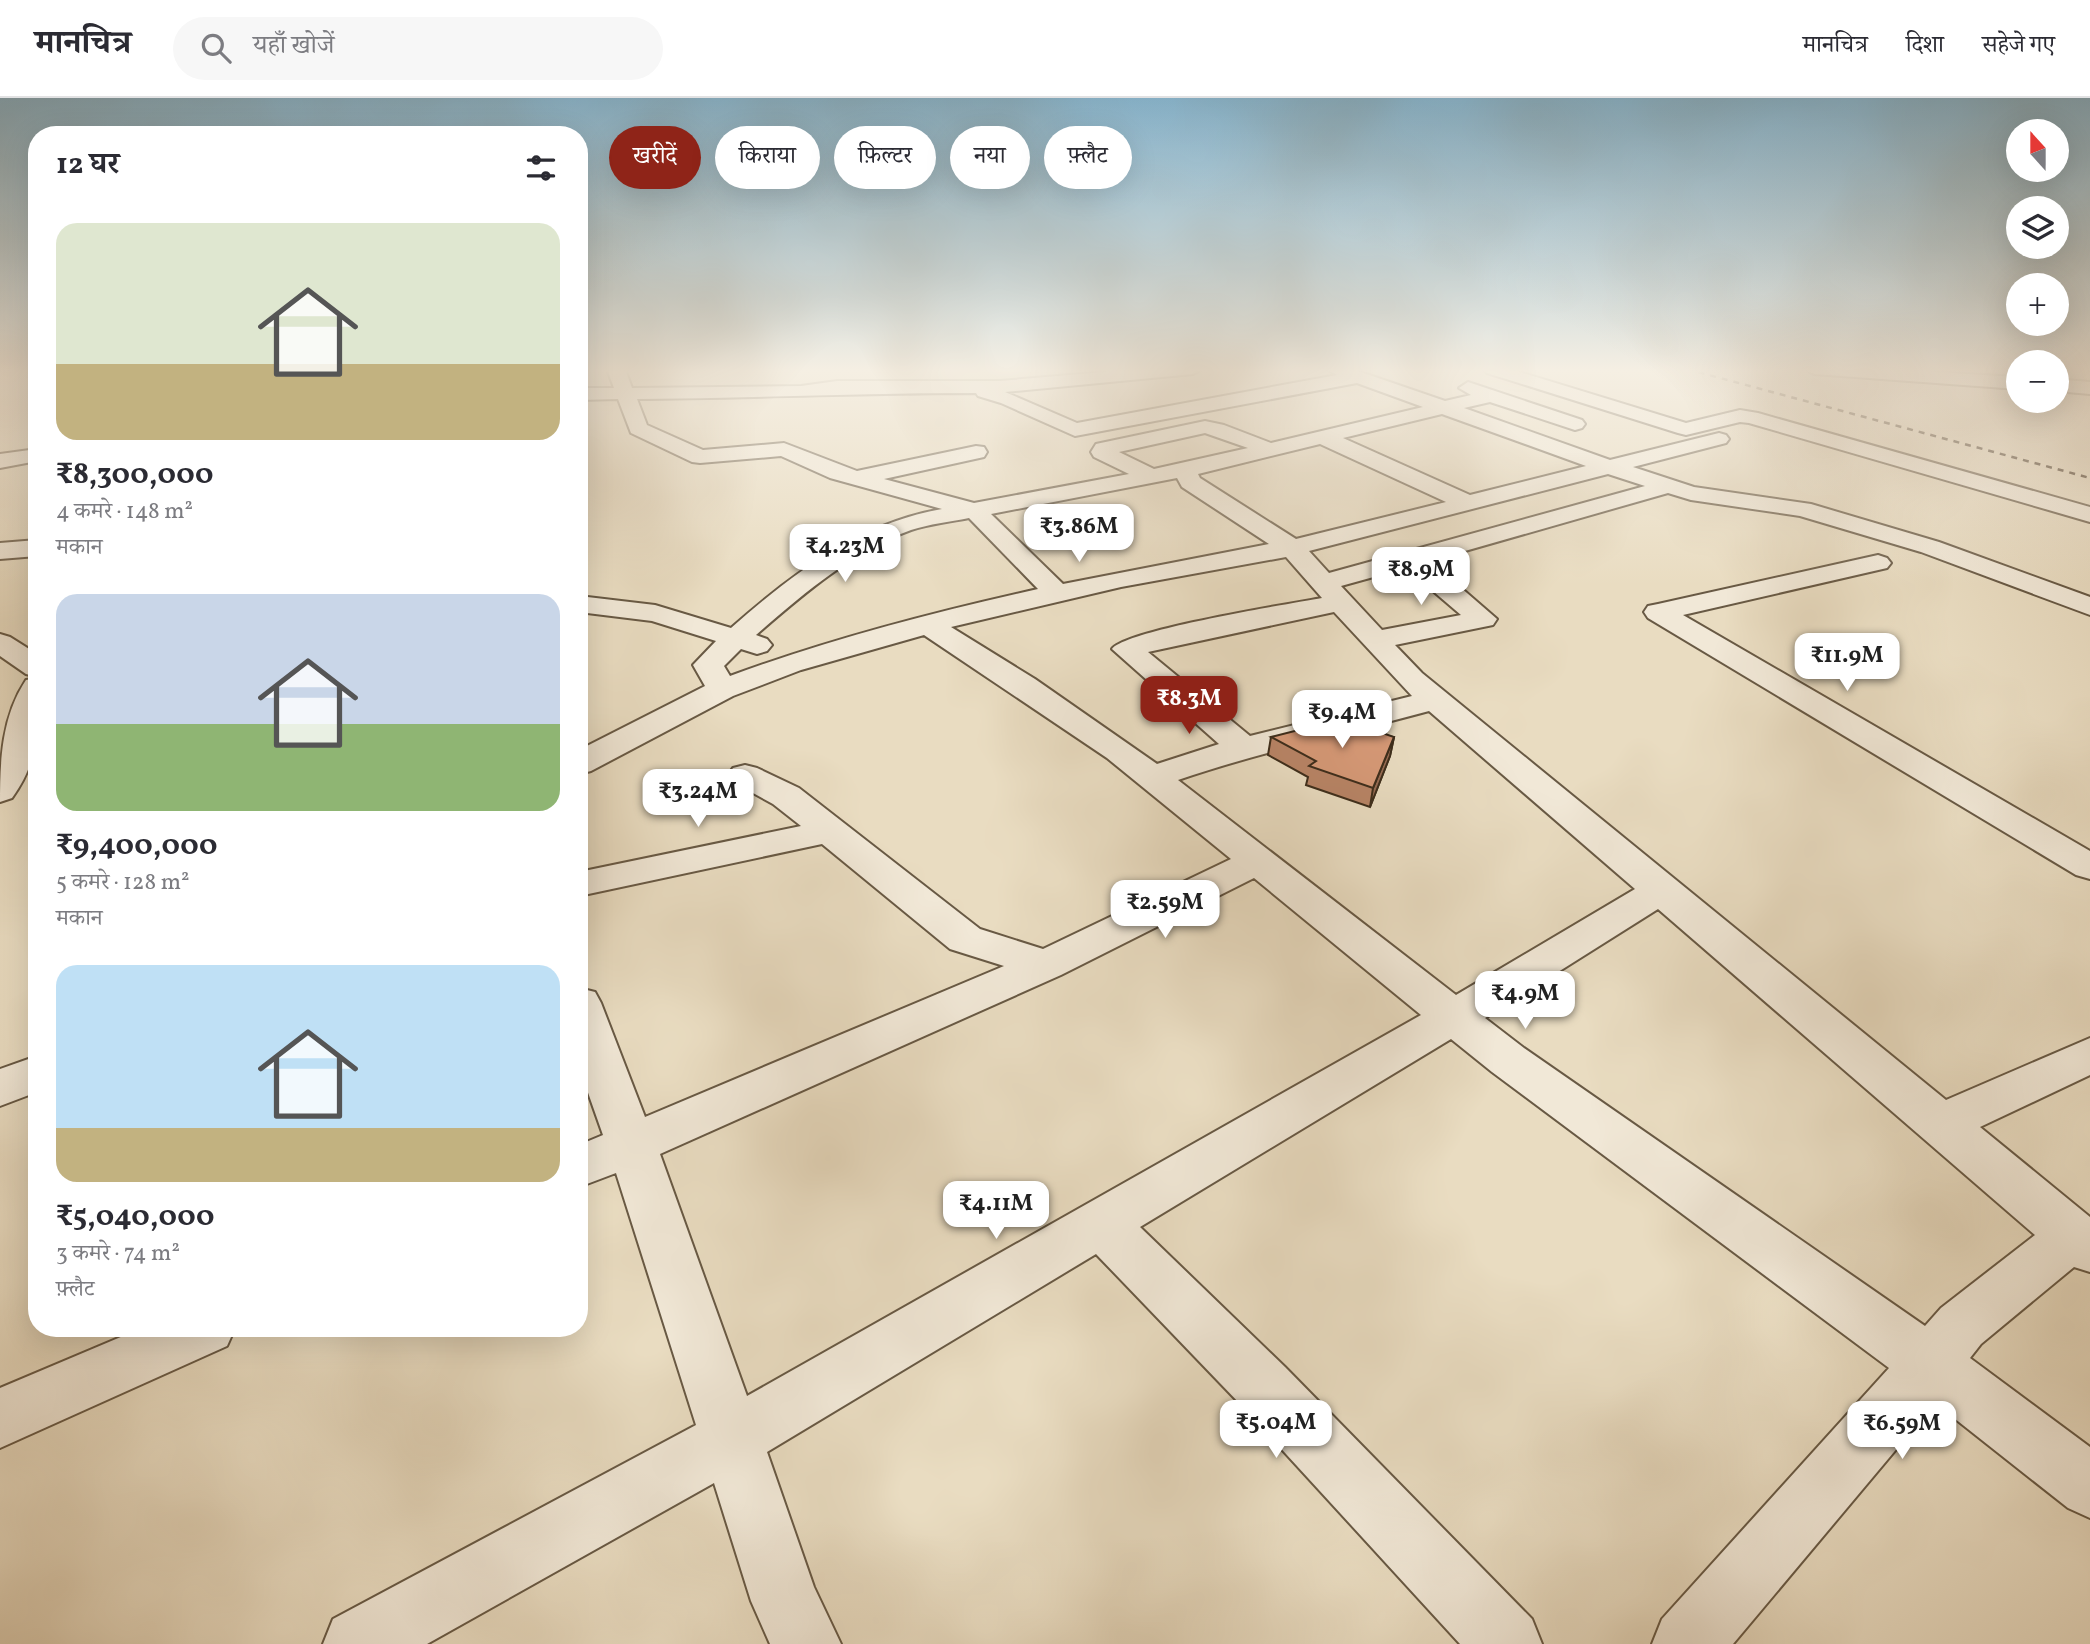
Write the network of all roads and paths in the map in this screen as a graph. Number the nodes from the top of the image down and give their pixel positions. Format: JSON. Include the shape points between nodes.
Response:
{"nodes":[{"id":1,"x":665,"y":441,"type":"edge"},
{"id":2,"x":1140,"y":441,"type":"edge"},
{"id":3,"x":1248,"y":441,"type":"edge"},
{"id":4,"x":1300,"y":441,"type":"edge"},
{"id":5,"x":1332,"y":441,"type":"edge"},
{"id":6,"x":1568,"y":441,"type":"edge"},
{"id":7,"x":1574,"y":441,"type":"edge"},
{"id":8,"x":1626,"y":441,"type":"edge"},
{"id":9,"x":1691,"y":441,"type":"edge"},
{"id":10,"x":1835,"y":441,"type":"edge"},
{"id":11,"x":1268,"y":449,"type":"junction"},
{"id":12,"x":1588,"y":449,"type":"junction"},
{"id":13,"x":976,"y":452,"type":"dead end"},
{"id":14,"x":28,"y":456,"type":"edge"},
{"id":15,"x":0,"y":461,"type":"edge"},
{"id":16,"x":1185,"y":470,"type":"junction"},
{"id":17,"x":1151,"y":476,"type":"junction"},
{"id":18,"x":856,"y":478,"type":"junction"},
{"id":19,"x":1669,"y":486,"type":"junction"},
{"id":20,"x":1468,"y":503,"type":"junction"},
{"id":21,"x":974,"y":510,"type":"junction"},
{"id":22,"x":2090,"y":515,"type":"edge"},
{"id":23,"x":1292,"y":548,"type":"junction"},
{"id":24,"x":28,"y":549,"type":"edge"},
{"id":25,"x":0,"y":551,"type":"edge"},
{"id":26,"x":1411,"y":559,"type":"junction"},
{"id":27,"x":1878,"y":563,"type":"dead end"},
{"id":28,"x":1057,"y":593,"type":"junction"},
{"id":29,"x":1333,"y":593,"type":"junction"},
{"id":30,"x":588,"y":606,"type":"edge"},
{"id":31,"x":2090,"y":607,"type":"edge"},
{"id":32,"x":927,"y":624,"type":"junction"},
{"id":33,"x":735,"y":639,"type":"junction"},
{"id":34,"x":1376,"y":640,"type":"junction"},
{"id":35,"x":0,"y":643,"type":"edge"},
{"id":36,"x":819,"y":655,"type":"junction"},
{"id":37,"x":28,"y":662,"type":"edge"},
{"id":38,"x":722,"y":689,"type":"junction"},
{"id":39,"x":1435,"y":700,"type":"junction"},
{"id":40,"x":28,"y":704,"type":"edge"},
{"id":41,"x":1244,"y":747,"type":"junction"},
{"id":42,"x":588,"y":759,"type":"edge"},
{"id":43,"x":5,"y":775,"type":"edge"},
{"id":44,"x":745,"y":775,"type":"dead end"},
{"id":45,"x":1152,"y":777,"type":"junction"},
{"id":46,"x":829,"y":831,"type":"junction"},
{"id":47,"x":1257,"y":861,"type":"junction"},
{"id":48,"x":2090,"y":867,"type":"edge"},
{"id":49,"x":588,"y":882,"type":"edge"},
{"id":50,"x":1663,"y":889,"type":"junction"},
{"id":51,"x":1046,"y":965,"type":"junction"},
{"id":52,"x":1453,"y":1017,"type":"junction"},
{"id":53,"x":588,"y":1027,"type":"edge"},
{"id":54,"x":2090,"y":1055,"type":"edge"},
{"id":55,"x":28,"y":1077,"type":"edge"},
{"id":56,"x":0,"y":1088,"type":"edge"},
{"id":57,"x":1941,"y":1124,"type":"junction"},
{"id":58,"x":631,"y":1144,"type":"junction"},
{"id":59,"x":588,"y":1163,"type":"edge"},
{"id":60,"x":1100,"y":1223,"type":"junction"},
{"id":61,"x":2082,"y":1242,"type":"edge"},
{"id":62,"x":186,"y":1337,"type":"edge"},
{"id":63,"x":1931,"y":1364,"type":"junction"},
{"id":64,"x":0,"y":1418,"type":"edge"},
{"id":65,"x":732,"y":1439,"type":"junction"},
{"id":66,"x":2090,"y":1486,"type":"edge"},
{"id":67,"x":358,"y":1644,"type":"edge"},
{"id":68,"x":806,"y":1644,"type":"edge"},
{"id":69,"x":1507,"y":1644,"type":"edge"},
{"id":70,"x":1688,"y":1644,"type":"edge"}],
"edges":[{"from":1,"to":18,"type":"street","via":[[700,457],[783,449]]},
{"from":2,"to":17,"type":"street","via":[[1102,452]]},
{"from":3,"to":11,"type":"street"},
{"from":4,"to":11,"type":"street"},
{"from":5,"to":20,"type":"street"},
{"from":6,"to":12,"type":"street"},
{"from":7,"to":12,"type":"street"},
{"from":8,"to":12,"type":"street"},
{"from":9,"to":12,"type":"street"},
{"from":10,"to":22,"type":"street"},
{"from":11,"to":16,"type":"street"},
{"from":12,"to":19,"type":"street"},
{"from":12,"to":20,"type":"street"},
{"from":13,"to":18,"type":"street"},
{"from":14,"to":15,"type":"street"},
{"from":16,"to":17,"type":"street"},
{"from":16,"to":23,"type":"street","via":[[1190,482]]},
{"from":17,"to":21,"type":"street"},
{"from":18,"to":21,"type":"street"},
{"from":19,"to":26,"type":"street"},
{"from":19,"to":31,"type":"street","via":[[1803,509],[1930,547]]},
{"from":20,"to":23,"type":"street"},
{"from":21,"to":28,"type":"street"},
{"from":21,"to":33,"type":"street","via":[[897,527],[870,540],[825,568]]},
{"from":23,"to":28,"type":"street"},
{"from":23,"to":29,"type":"street"},
{"from":24,"to":25,"type":"street"},
{"from":26,"to":29,"type":"street"},
{"from":26,"to":34,"type":"street","via":[[1483,619]]},
{"from":27,"to":48,"type":"street","via":[[1658,612]]},
{"from":28,"to":32,"type":"street"},
{"from":29,"to":34,"type":"street"},
{"from":29,"to":41,"type":"street","via":[[1127,649]]},
{"from":30,"to":33,"type":"street","via":[[655,613]]},
{"from":32,"to":36,"type":"street"},
{"from":32,"to":45,"type":"street"},
{"from":33,"to":36,"type":"street"},
{"from":33,"to":38,"type":"street","via":[[708,665]]},
{"from":34,"to":39,"type":"street","via":[[1410,680]]},
{"from":35,"to":37,"type":"street"},
{"from":36,"to":38,"type":"street"},
{"from":38,"to":42,"type":"street"},
{"from":39,"to":41,"type":"street"},
{"from":39,"to":50,"type":"street"},
{"from":40,"to":43,"type":"street"},
{"from":41,"to":45,"type":"street"},
{"from":44,"to":46,"type":"street","via":[[786,796]]},
{"from":45,"to":47,"type":"street"},
{"from":46,"to":49,"type":"street"},
{"from":46,"to":51,"type":"street","via":[[965,939]]},
{"from":47,"to":51,"type":"street"},
{"from":47,"to":52,"type":"street"},
{"from":50,"to":52,"type":"street"},
{"from":50,"to":57,"type":"street"},
{"from":51,"to":58,"type":"street"},
{"from":52,"to":60,"type":"street"},
{"from":52,"to":63,"type":"street"},
{"from":53,"to":58,"type":"street"},
{"from":54,"to":57,"type":"street"},
{"from":55,"to":56,"type":"street"},
{"from":57,"to":61,"type":"street"},
{"from":58,"to":59,"type":"street"},
{"from":58,"to":65,"type":"street"},
{"from":60,"to":65,"type":"street"},
{"from":60,"to":69,"type":"street","via":[[1264,1387]]},
{"from":61,"to":63,"type":"street","via":[[1961,1326]]},
{"from":62,"to":64,"type":"street"},
{"from":63,"to":66,"type":"street"},
{"from":63,"to":70,"type":"street"},
{"from":65,"to":67,"type":"street"},
{"from":65,"to":68,"type":"street","via":[[785,1601]]}]}
